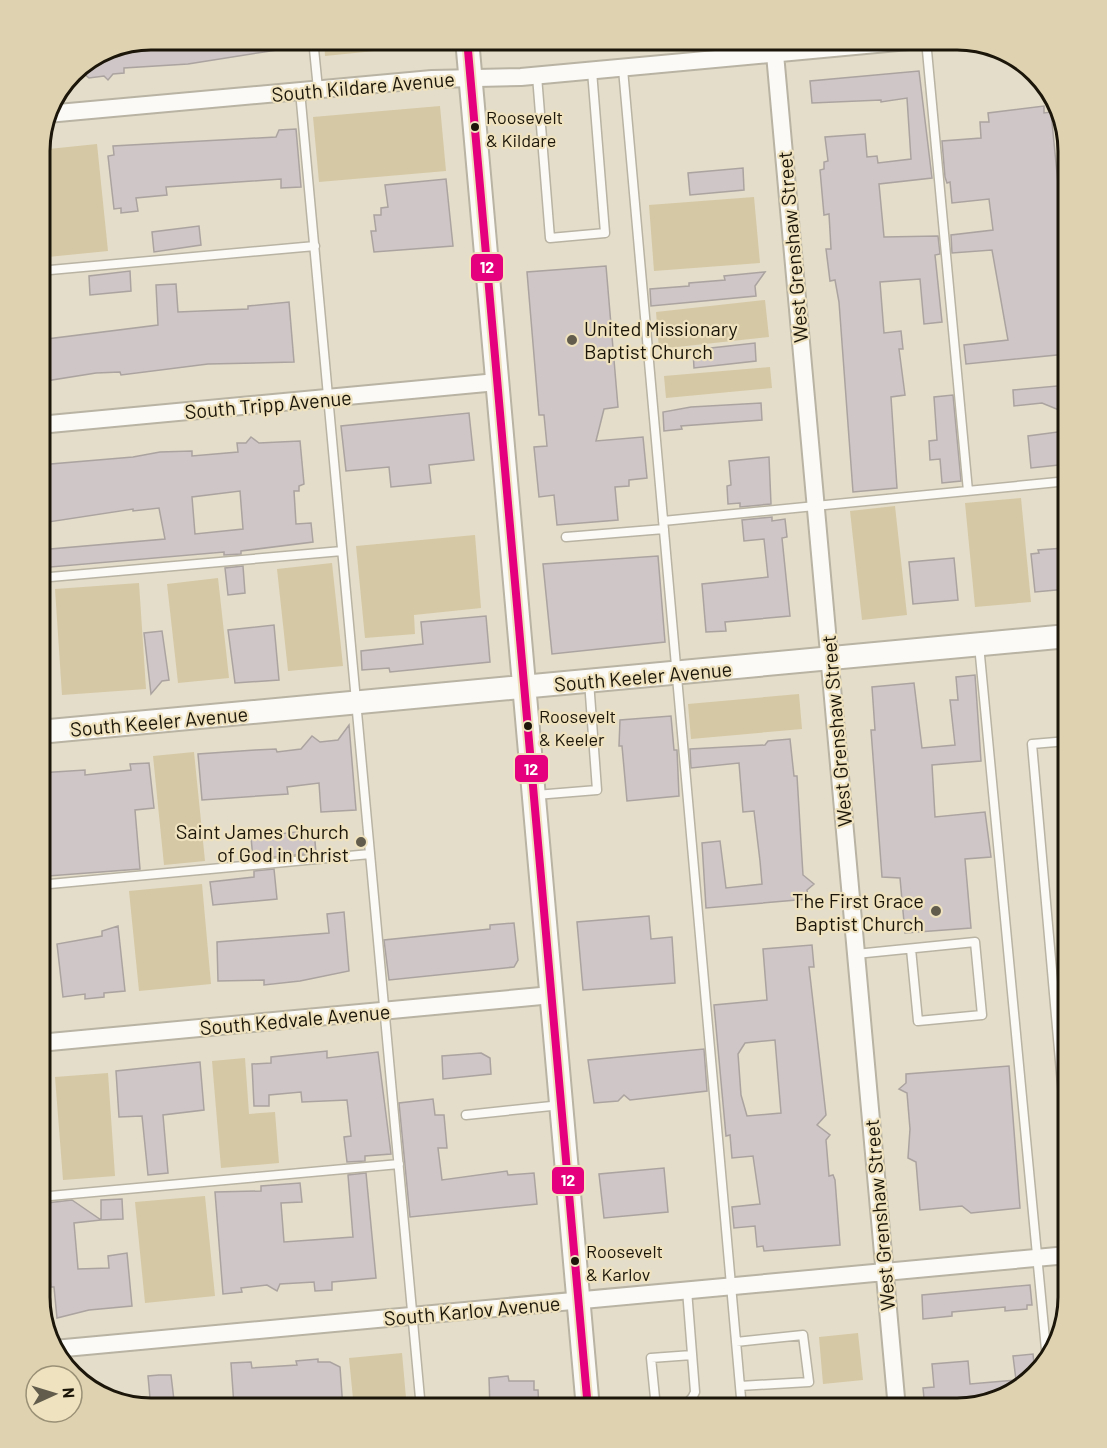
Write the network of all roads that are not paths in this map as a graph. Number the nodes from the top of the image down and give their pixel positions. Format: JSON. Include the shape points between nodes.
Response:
{"nodes":[{"id":1,"x":314,"y":50,"type":"edge"},
{"id":2,"x":468,"y":50,"type":"edge"},
{"id":3,"x":816,"y":50,"type":"edge"},
{"id":4,"x":929,"y":50,"type":"edge"},
{"id":5,"x":775,"y":54,"type":"junction"},
{"id":6,"x":623,"y":69,"type":"junction"},
{"id":7,"x":592,"y":71,"type":"junction"},
{"id":8,"x":537,"y":76,"type":"junction"},
{"id":9,"x":470,"y":78,"type":"junction"},
{"id":10,"x":318,"y":89,"type":"junction"},
{"id":11,"x":300,"y":91,"type":"junction"},
{"id":12,"x":57,"y":113,"type":"edge"},
{"id":13,"x":315,"y":246,"type":"junction"},
{"id":14,"x":50,"y":270,"type":"edge"},
{"id":15,"x":497,"y":382,"type":"junction"},
{"id":16,"x":328,"y":398,"type":"junction"},
{"id":17,"x":50,"y":424,"type":"edge"},
{"id":18,"x":1058,"y":482,"type":"edge"},
{"id":19,"x":968,"y":491,"type":"junction"},
{"id":20,"x":815,"y":506,"type":"junction"},
{"id":21,"x":664,"y":525,"type":"junction"},
{"id":22,"x":566,"y":537,"type":"dead end"},
{"id":23,"x":342,"y":551,"type":"junction"},
{"id":24,"x":50,"y":577,"type":"edge"},
{"id":25,"x":1058,"y":637,"type":"edge"},
{"id":26,"x":978,"y":645,"type":"junction"},
{"id":27,"x":829,"y":659,"type":"junction"},
{"id":28,"x":677,"y":673,"type":"junction"},
{"id":29,"x":588,"y":681,"type":"junction"},
{"id":30,"x":524,"y":687,"type":"junction"},
{"id":31,"x":356,"y":703,"type":"junction"},
{"id":32,"x":50,"y":731,"type":"edge"},
{"id":33,"x":1058,"y":742,"type":"edge"},
{"id":34,"x":534,"y":795,"type":"junction"},
{"id":35,"x":370,"y":854,"type":"junction"},
{"id":36,"x":50,"y":884,"type":"edge"},
{"id":37,"x":911,"y":949,"type":"junction"},
{"id":38,"x":856,"y":954,"type":"junction"},
{"id":39,"x":552,"y":995,"type":"junction"},
{"id":40,"x":385,"y":1011,"type":"junction"},
{"id":41,"x":1058,"y":1039,"type":"edge"},
{"id":42,"x":50,"y":1042,"type":"edge"},
{"id":43,"x":562,"y":1105,"type":"junction"},
{"id":44,"x":466,"y":1114,"type":"dead end"},
{"id":45,"x":399,"y":1164,"type":"junction"},
{"id":46,"x":50,"y":1196,"type":"edge"},
{"id":47,"x":1058,"y":1256,"type":"edge"},
{"id":48,"x":1038,"y":1257,"type":"junction"},
{"id":49,"x":884,"y":1272,"type":"junction"},
{"id":50,"x":731,"y":1286,"type":"junction"},
{"id":51,"x":687,"y":1290,"type":"junction"},
{"id":52,"x":579,"y":1300,"type":"junction"},
{"id":53,"x":413,"y":1316,"type":"junction"},
{"id":54,"x":736,"y":1342,"type":"junction"},
{"id":55,"x":1046,"y":1345,"type":"edge"},
{"id":56,"x":63,"y":1348,"type":"edge"},
{"id":57,"x":693,"y":1355,"type":"junction"},
{"id":58,"x":740,"y":1386,"type":"junction"},
{"id":59,"x":420,"y":1398,"type":"edge"},
{"id":60,"x":587,"y":1398,"type":"edge"},
{"id":61,"x":655,"y":1398,"type":"edge"},
{"id":62,"x":694,"y":1398,"type":"edge"},
{"id":63,"x":741,"y":1398,"type":"edge"},
{"id":64,"x":896,"y":1398,"type":"edge"}],
"edges":[{"from":1,"to":10,"type":"lane"},
{"from":2,"to":9,"type":"main road"},
{"from":3,"to":5,"type":"street","name":"South Kildare Avenue"},
{"from":4,"to":19,"type":"lane"},
{"from":5,"to":6,"type":"street","name":"South Kildare Avenue"},
{"from":5,"to":20,"type":"street","name":"West Grenshaw Street"},
{"from":6,"to":7,"type":"street","name":"South Kildare Avenue"},
{"from":6,"to":21,"type":"lane"},
{"from":7,"to":8,"type":"street","name":"South Kildare Avenue"},
{"from":7,"to":8,"type":"lane","via":[[605,233],[550,238]]},
{"from":8,"to":9,"type":"street","name":"South Kildare Avenue"},
{"from":9,"to":10,"type":"street","name":"South Kildare Avenue"},
{"from":9,"to":15,"type":"main road"},
{"from":10,"to":11,"type":"street","name":"South Kildare Avenue"},
{"from":11,"to":12,"type":"street","name":"South Kildare Avenue"},
{"from":11,"to":13,"type":"lane"},
{"from":13,"to":14,"type":"lane"},
{"from":13,"to":16,"type":"lane"},
{"from":15,"to":16,"type":"street","name":"South Tripp Avenue"},
{"from":15,"to":30,"type":"main road"},
{"from":16,"to":17,"type":"street","name":"South Tripp Avenue"},
{"from":16,"to":23,"type":"lane"},
{"from":18,"to":19,"type":"lane"},
{"from":19,"to":20,"type":"lane"},
{"from":20,"to":21,"type":"lane"},
{"from":20,"to":27,"type":"street","name":"West Grenshaw Street"},
{"from":21,"to":22,"type":"lane"},
{"from":21,"to":28,"type":"lane"},
{"from":23,"to":24,"type":"lane"},
{"from":23,"to":31,"type":"lane"},
{"from":25,"to":26,"type":"main road","name":"South Keeler Avenue"},
{"from":26,"to":27,"type":"main road","name":"South Keeler Avenue"},
{"from":26,"to":48,"type":"lane"},
{"from":27,"to":28,"type":"main road","name":"South Keeler Avenue"},
{"from":27,"to":38,"type":"street","name":"West Grenshaw Street"},
{"from":28,"to":29,"type":"main road","name":"South Keeler Avenue"},
{"from":28,"to":50,"type":"lane"},
{"from":29,"to":30,"type":"main road","name":"South Keeler Avenue"},
{"from":29,"to":34,"type":"lane","via":[[597,790]]},
{"from":30,"to":31,"type":"main road","name":"South Keeler Avenue"},
{"from":30,"to":34,"type":"main road"},
{"from":31,"to":32,"type":"main road","name":"South Keeler Avenue"},
{"from":31,"to":35,"type":"lane"},
{"from":33,"to":41,"type":"lane","via":[[1032,744]]},
{"from":34,"to":39,"type":"main road"},
{"from":35,"to":36,"type":"lane"},
{"from":35,"to":40,"type":"lane"},
{"from":37,"to":37,"type":"lane","via":[[918,1022],[982,1015],[975,942]]},
{"from":37,"to":38,"type":"lane"},
{"from":38,"to":49,"type":"street","name":"West Grenshaw Street"},
{"from":39,"to":40,"type":"street","name":"South Kedvale Avenue"},
{"from":39,"to":43,"type":"main road"},
{"from":40,"to":42,"type":"street","name":"South Kedvale Avenue"},
{"from":40,"to":45,"type":"lane"},
{"from":43,"to":44,"type":"lane"},
{"from":43,"to":52,"type":"main road"},
{"from":45,"to":46,"type":"lane"},
{"from":45,"to":53,"type":"lane"},
{"from":47,"to":48,"type":"street","name":"South Karlov Avenue"},
{"from":48,"to":49,"type":"street","name":"South Karlov Avenue"},
{"from":48,"to":55,"type":"lane"},
{"from":49,"to":50,"type":"street","name":"South Karlov Avenue"},
{"from":49,"to":64,"type":"street","name":"West Grenshaw Street"},
{"from":50,"to":51,"type":"street","name":"South Karlov Avenue"},
{"from":50,"to":54,"type":"lane"},
{"from":51,"to":52,"type":"street","name":"South Karlov Avenue"},
{"from":51,"to":57,"type":"lane"},
{"from":52,"to":53,"type":"street","name":"South Karlov Avenue"},
{"from":52,"to":60,"type":"main road"},
{"from":53,"to":56,"type":"street","name":"South Karlov Avenue"},
{"from":53,"to":59,"type":"lane"},
{"from":54,"to":58,"type":"lane"},
{"from":54,"to":58,"type":"lane","via":[[803,1335],[809,1382]]},
{"from":57,"to":61,"type":"lane","via":[[651,1358]]},
{"from":57,"to":62,"type":"lane"},
{"from":58,"to":63,"type":"lane"}]}
